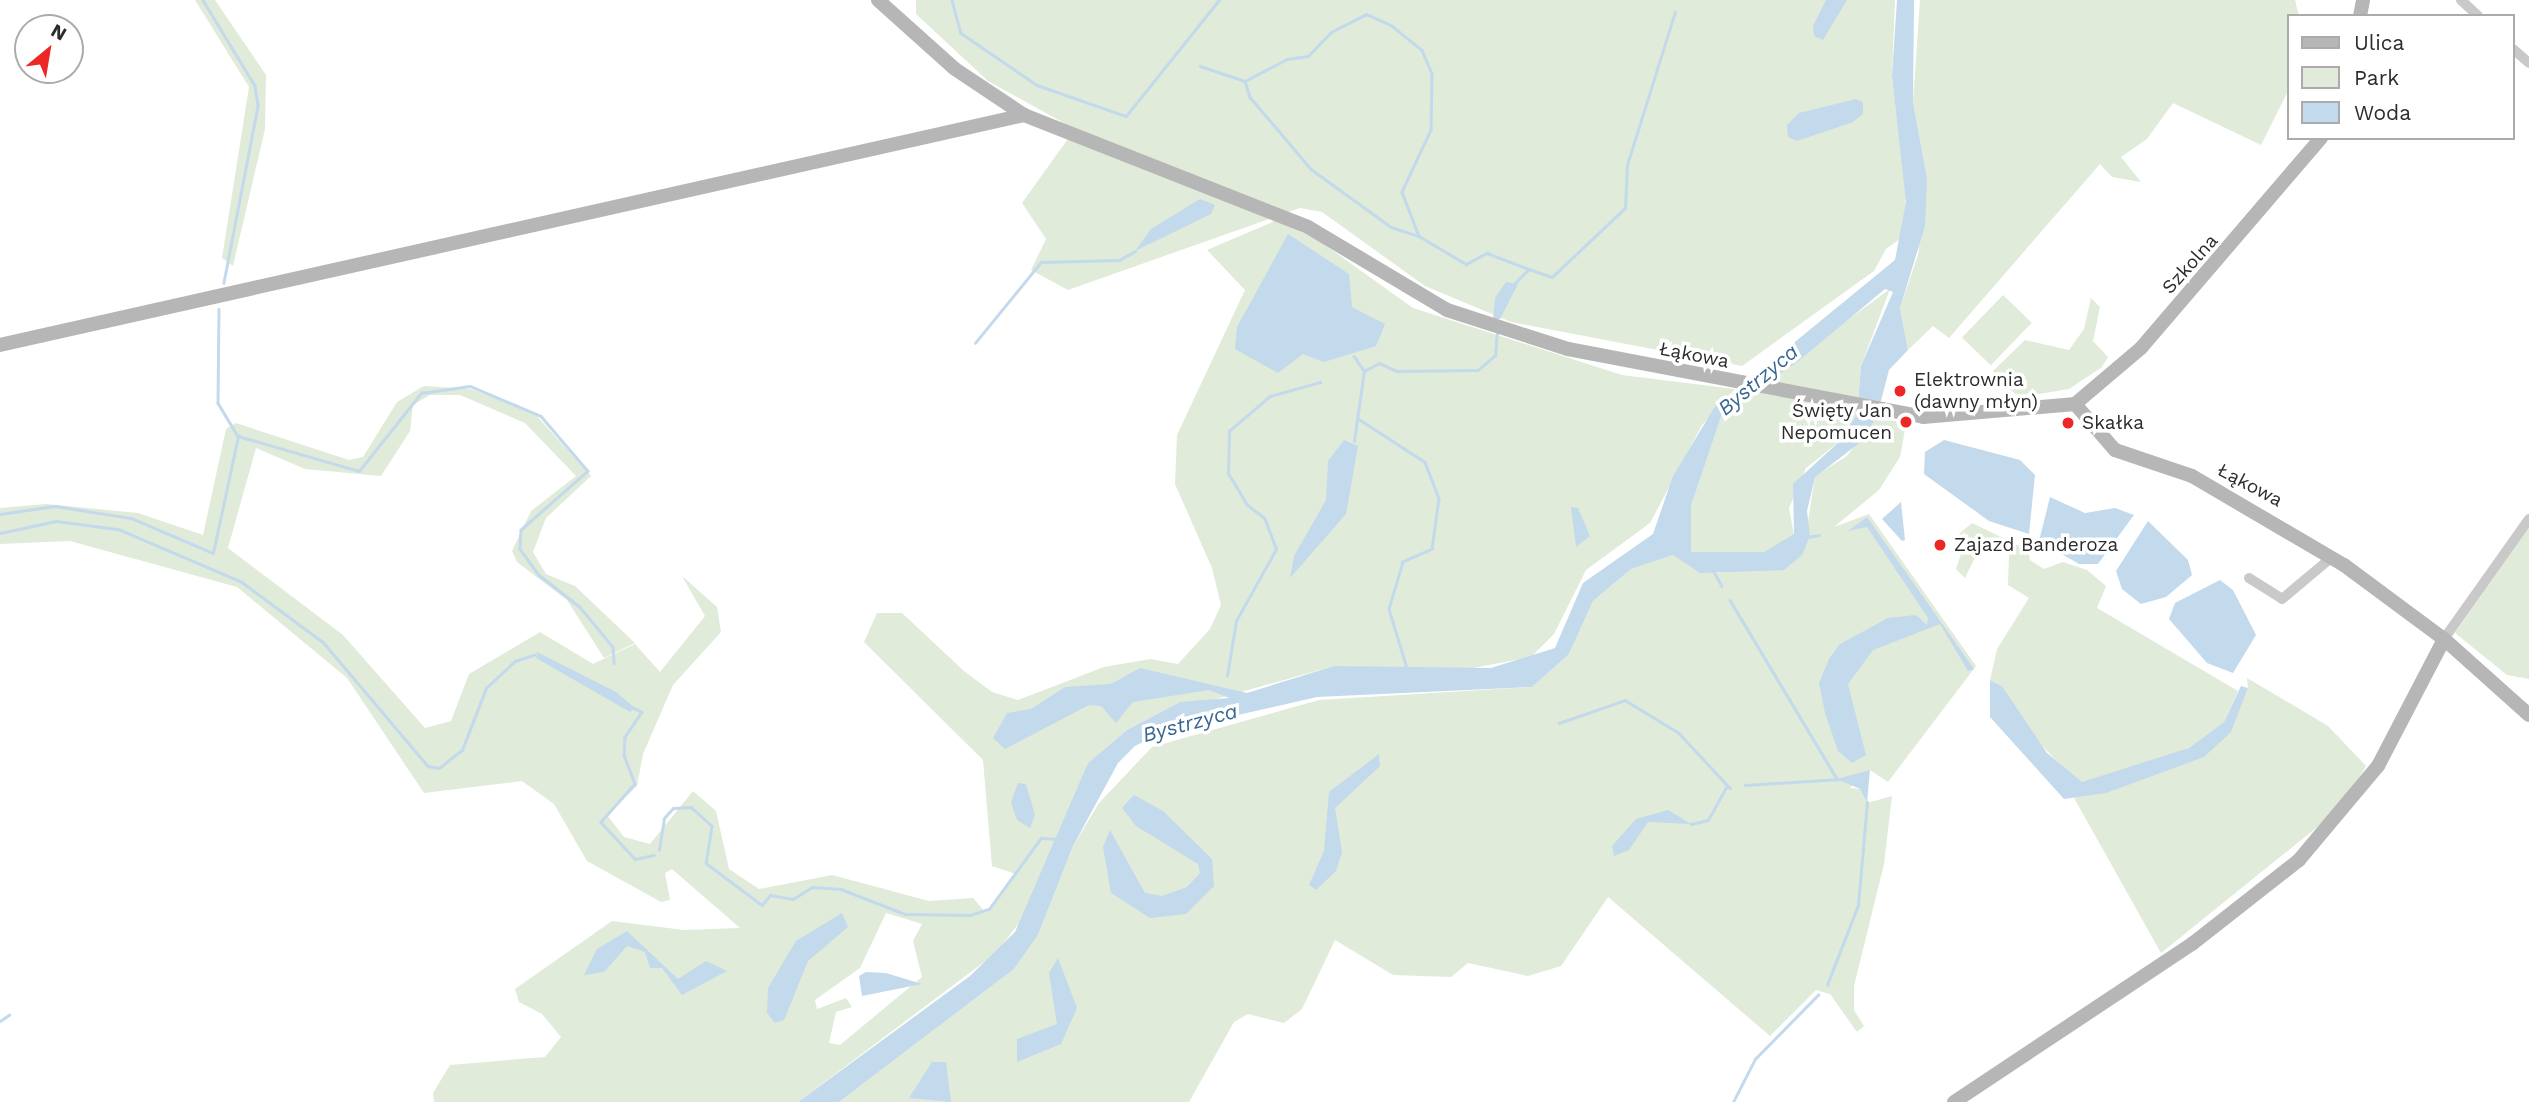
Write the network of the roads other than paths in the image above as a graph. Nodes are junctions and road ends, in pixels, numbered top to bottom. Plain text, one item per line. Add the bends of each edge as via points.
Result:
1 (878, 0) edge
2 (2461, 0) edge
3 (2476, 14) edge
4 (2515, 51) edge
5 (2529, 63) edge
6 (1024, 115) junction
7 (2319, 140) edge
8 (0, 345) edge
9 (2075, 404) junction
10 (2529, 519) edge
11 (2332, 557) junction
12 (2249, 578) dead end
13 (2444, 639) junction
14 (2529, 715) edge
15 (1954, 1102) edge

1 - 6 street, Łąkowa via 955,69
2 - 3 street
4 - 5 street
6 - 8 street
6 - 9 street, Łąkowa via 1308,228 1430,302 1514,334 1923,417
7 - 9 street, Szkolna via 2149,338
9 - 11 street, Łąkowa via 2115,450 2192,476
10 - 13 street
11 - 12 street via 2282,599
11 - 13 street, Łąkowa
13 - 14 street, Łąkowa
13 - 15 street via 2378,766 2299,860 2192,944

